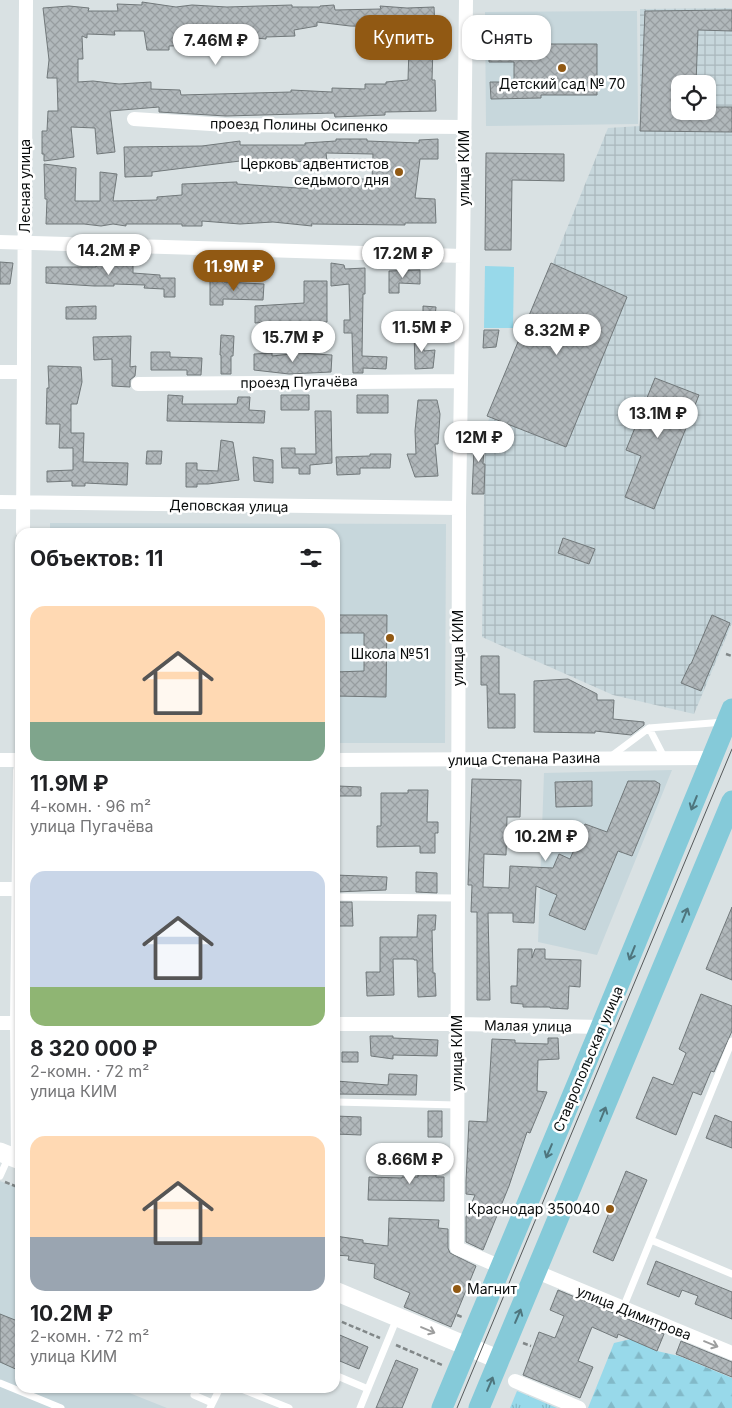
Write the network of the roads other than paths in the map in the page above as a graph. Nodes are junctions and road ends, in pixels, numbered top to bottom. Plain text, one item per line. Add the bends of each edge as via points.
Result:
1 (26, 0) edge
2 (459, 0) edge
3 (466, 0) edge
4 (478, 0) edge
5 (134, 119) dead end
6 (464, 127) junction
7 (0, 242) edge
8 (24, 242) junction
9 (464, 256) junction
10 (0, 372) edge
11 (24, 372) junction
12 (460, 381) junction
13 (138, 384) dead end
14 (0, 502) edge
15 (23, 503) junction
16 (459, 508) junction
17 (23, 528) edge
18 (729, 715) edge
19 (649, 728) junction
20 (664, 757) junction
21 (609, 758) junction
22 (712, 758) junction
23 (0, 760) edge
24 (15, 760) edge
25 (340, 760) edge
26 (458, 760) junction
27 (732, 801) edge
28 (0, 889) edge
29 (15, 891) edge
30 (340, 897) edge
31 (457, 898) junction
32 (0, 1022) edge
33 (15, 1023) edge
34 (340, 1024) edge
35 (458, 1024) junction
36 (601, 1027) junction
37 (732, 1041) edge
38 (340, 1102) edge
39 (457, 1105) junction
40 (15, 1129) edge
41 (12, 1156) edge
42 (0, 1178) edge
43 (651, 1240) junction
44 (501, 1267) junction
45 (537, 1272) junction
46 (732, 1274) edge
47 (340, 1293) edge
48 (623, 1308) junction
49 (398, 1318) junction
50 (467, 1346) junction
51 (732, 1353) edge
52 (500, 1360) junction
53 (340, 1377) edge
54 (514, 1381) dead end
55 (0, 1383) edge
56 (15, 1389) edge
57 (368, 1389) junction
58 (24, 1393) edge
59 (217, 1393) edge
60 (252, 1393) edge
61 (194, 1395) dead end
62 (211, 1405) edge
63 (61, 1408) edge
64 (289, 1408) edge
65 (360, 1408) edge
66 (442, 1408) edge
67 (480, 1408) edge
68 (578, 1408) edge

1 - 8 street, Лесная улица
2 - 3 street
3 - 4 street
3 - 6 street, улица КИМ
5 - 6 street, проезд Полины Осипенко via 226,125
6 - 9 street, улица КИМ
7 - 8 street
8 - 9 street
8 - 11 street, Лесная улица
9 - 12 street, улица КИМ
10 - 11 street
11 - 15 street, Лесная улица
12 - 13 street, проезд Пугачёва
12 - 16 street, улица КИМ
14 - 15 street, Деповская улица
15 - 16 street, Деповская улица
15 - 17 street, Лесная улица
16 - 26 street, улица КИМ
18 - 19 lane
18 - 22 main road, Ставропольская улица
19 - 20 lane
19 - 21 lane
20 - 21 street, улица Степана Разина
20 - 22 street, улица Степана Разина
21 - 26 street, улица Степана Разина
22 -> 36 main road, Ставропольская улица
23 - 24 street
25 - 26 street, улица Степана Разина
26 - 31 street, улица КИМ
45 -> 27 main road
28 - 29 street
30 - 31 lane
31 - 35 street, улица КИМ
32 - 33 street
34 - 35 street, Малая улица
35 - 36 street, Малая улица
35 - 39 street, улица КИМ
36 -> 44 main road, Ставропольская улица
37 - 43 lane
38 - 39 lane
39 - 44 street, улица КИМ via 457,1248
40 - 41 street
41 - 42 lane
43 - 46 lane
43 - 48 lane
44 - 50 main road, Ставропольская улица
45 - 48 street, улица Димитрова
52 -> 45 main road
47 - 49 street
48 -> 51 street, улица Димитрова
49 -> 50 street
49 - 57 lane
50 - 52 street
50 - 66 main road, Ставропольская улица
67 -> 52 main road
53 - 57 lane
54 - 68 street
55 - 56 lane
57 - 65 lane
58 - 63 lane
59 - 62 lane
60 - 64 lane
61 - 62 lane

